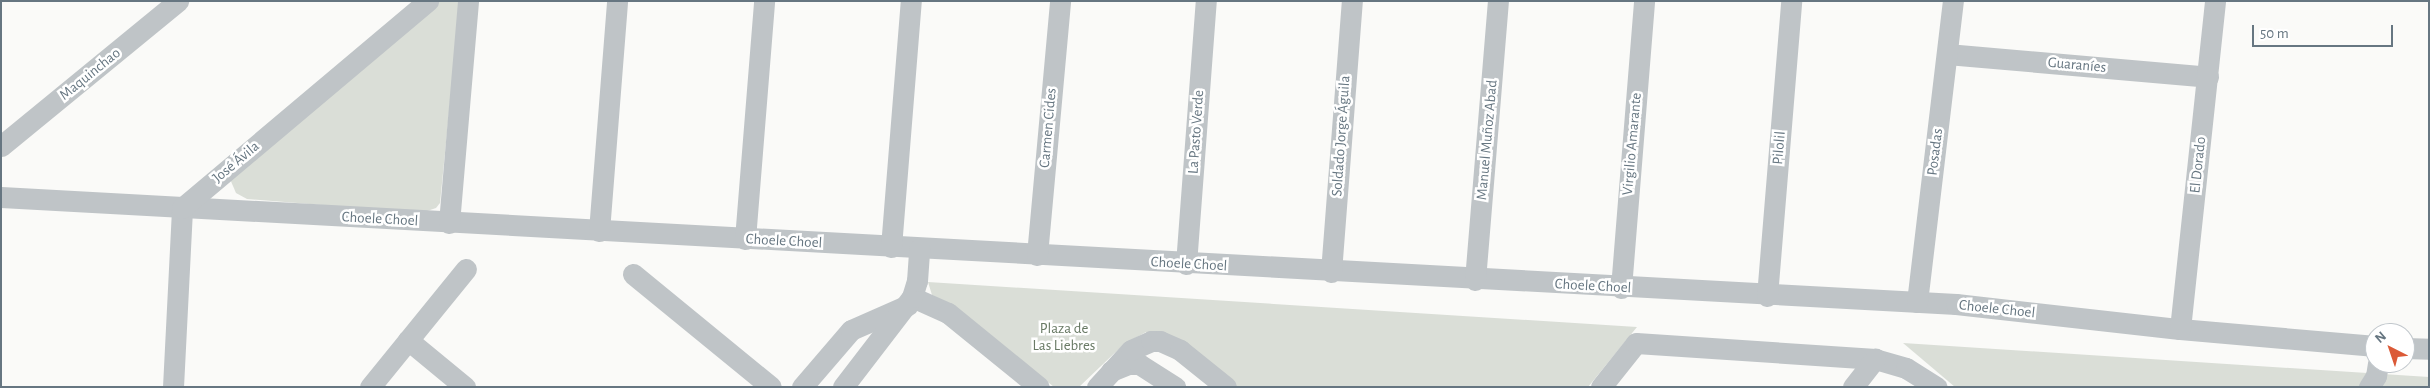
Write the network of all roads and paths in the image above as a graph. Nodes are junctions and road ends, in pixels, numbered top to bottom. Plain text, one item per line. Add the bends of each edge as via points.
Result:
1 (178, 1) edge
2 (428, 1) edge
3 (468, 1) edge
4 (617, 1) edge
5 (764, 1) edge
6 (911, 1) edge
7 (1060, 1) edge
8 (1206, 1) edge
9 (1352, 1) edge
10 (1498, 1) edge
11 (1644, 1) edge
12 (1791, 1) edge
13 (1953, 1) edge
14 (2215, 1) edge
15 (1947, 54) junction
16 (2208, 77) junction
17 (1, 146) edge
18 (1, 197) edge
19 (182, 208) junction
20 (449, 223) junction
21 (599, 231) junction
22 (745, 239) junction
23 (891, 247) junction
24 (919, 249) junction
25 (1036, 256) junction
26 (1186, 264) junction
27 (466, 269) dead end
28 (1331, 272) junction
29 (633, 274) dead end
30 (1475, 280) junction
31 (1620, 288) junction
32 (1767, 296) junction
33 (910, 301) junction
34 (1917, 302) junction
35 (2180, 329) junction
36 (408, 340) junction
37 (2365, 345) edge
38 (2415, 348) edge
39 (2429, 349) edge
40 (1875, 359) junction
41 (2375, 373) edge
42 (1102, 380) edge
43 (2370, 386) edge
44 (174, 387) edge
45 (370, 387) edge
46 (465, 387) edge
47 (771, 387) edge
48 (802, 387) edge
49 (843, 387) edge
50 (1039, 387) edge
51 (1175, 387) edge
52 (1226, 387) edge
53 (1601, 387) edge
54 (1853, 387) edge
55 (1937, 387) edge

1 - 17 street, Maquinchao
2 - 19 street, José Ávila
3 - 20 street
4 - 21 street
5 - 22 street
6 - 23 street
7 - 25 street, Carmen Cides
8 - 26 street, La Pasto Verde
9 - 28 street, Soldado Jorge Águila
10 - 30 street, Manuel Muñoz Abad
11 - 31 street, Virgilio Amarante
12 - 32 street, Pilolil
13 - 15 street, Posadas
14 - 16 street, El Dorado
15 - 16 street, Guaraníes
15 - 34 street, Posadas
16 - 35 street, El Dorado
18 - 19 street, Choele Choel
19 - 20 street, Choele Choel
19 - 44 street
20 - 21 street, Choele Choel
21 - 22 street, Choele Choel
22 - 23 street, Choele Choel
23 - 24 street, Choele Choel
24 - 25 street, Choele Choel
24 - 33 street via 917,281
25 - 26 street, Choele Choel
26 - 28 street, Choele Choel
27 - 36 street
28 - 30 street, Choele Choel
29 - 47 street
30 - 31 street, Choele Choel
31 - 32 street, Choele Choel
32 - 34 street, Choele Choel
33 - 48 street via 851,330
33 - 49 street
33 - 50 street via 948,313
34 - 35 street, Choele Choel
35 - 37 street, Choele Choel
36 - 45 street
36 - 46 street
38 - 39 street
40 - 53 street via 1636,343
40 - 54 street
40 - 55 street via 1906,368
41 - 43 street
42 - 51 street via 1128,364 1139,364
42 - 52 street via 1131,350 1160,340 1180,350

